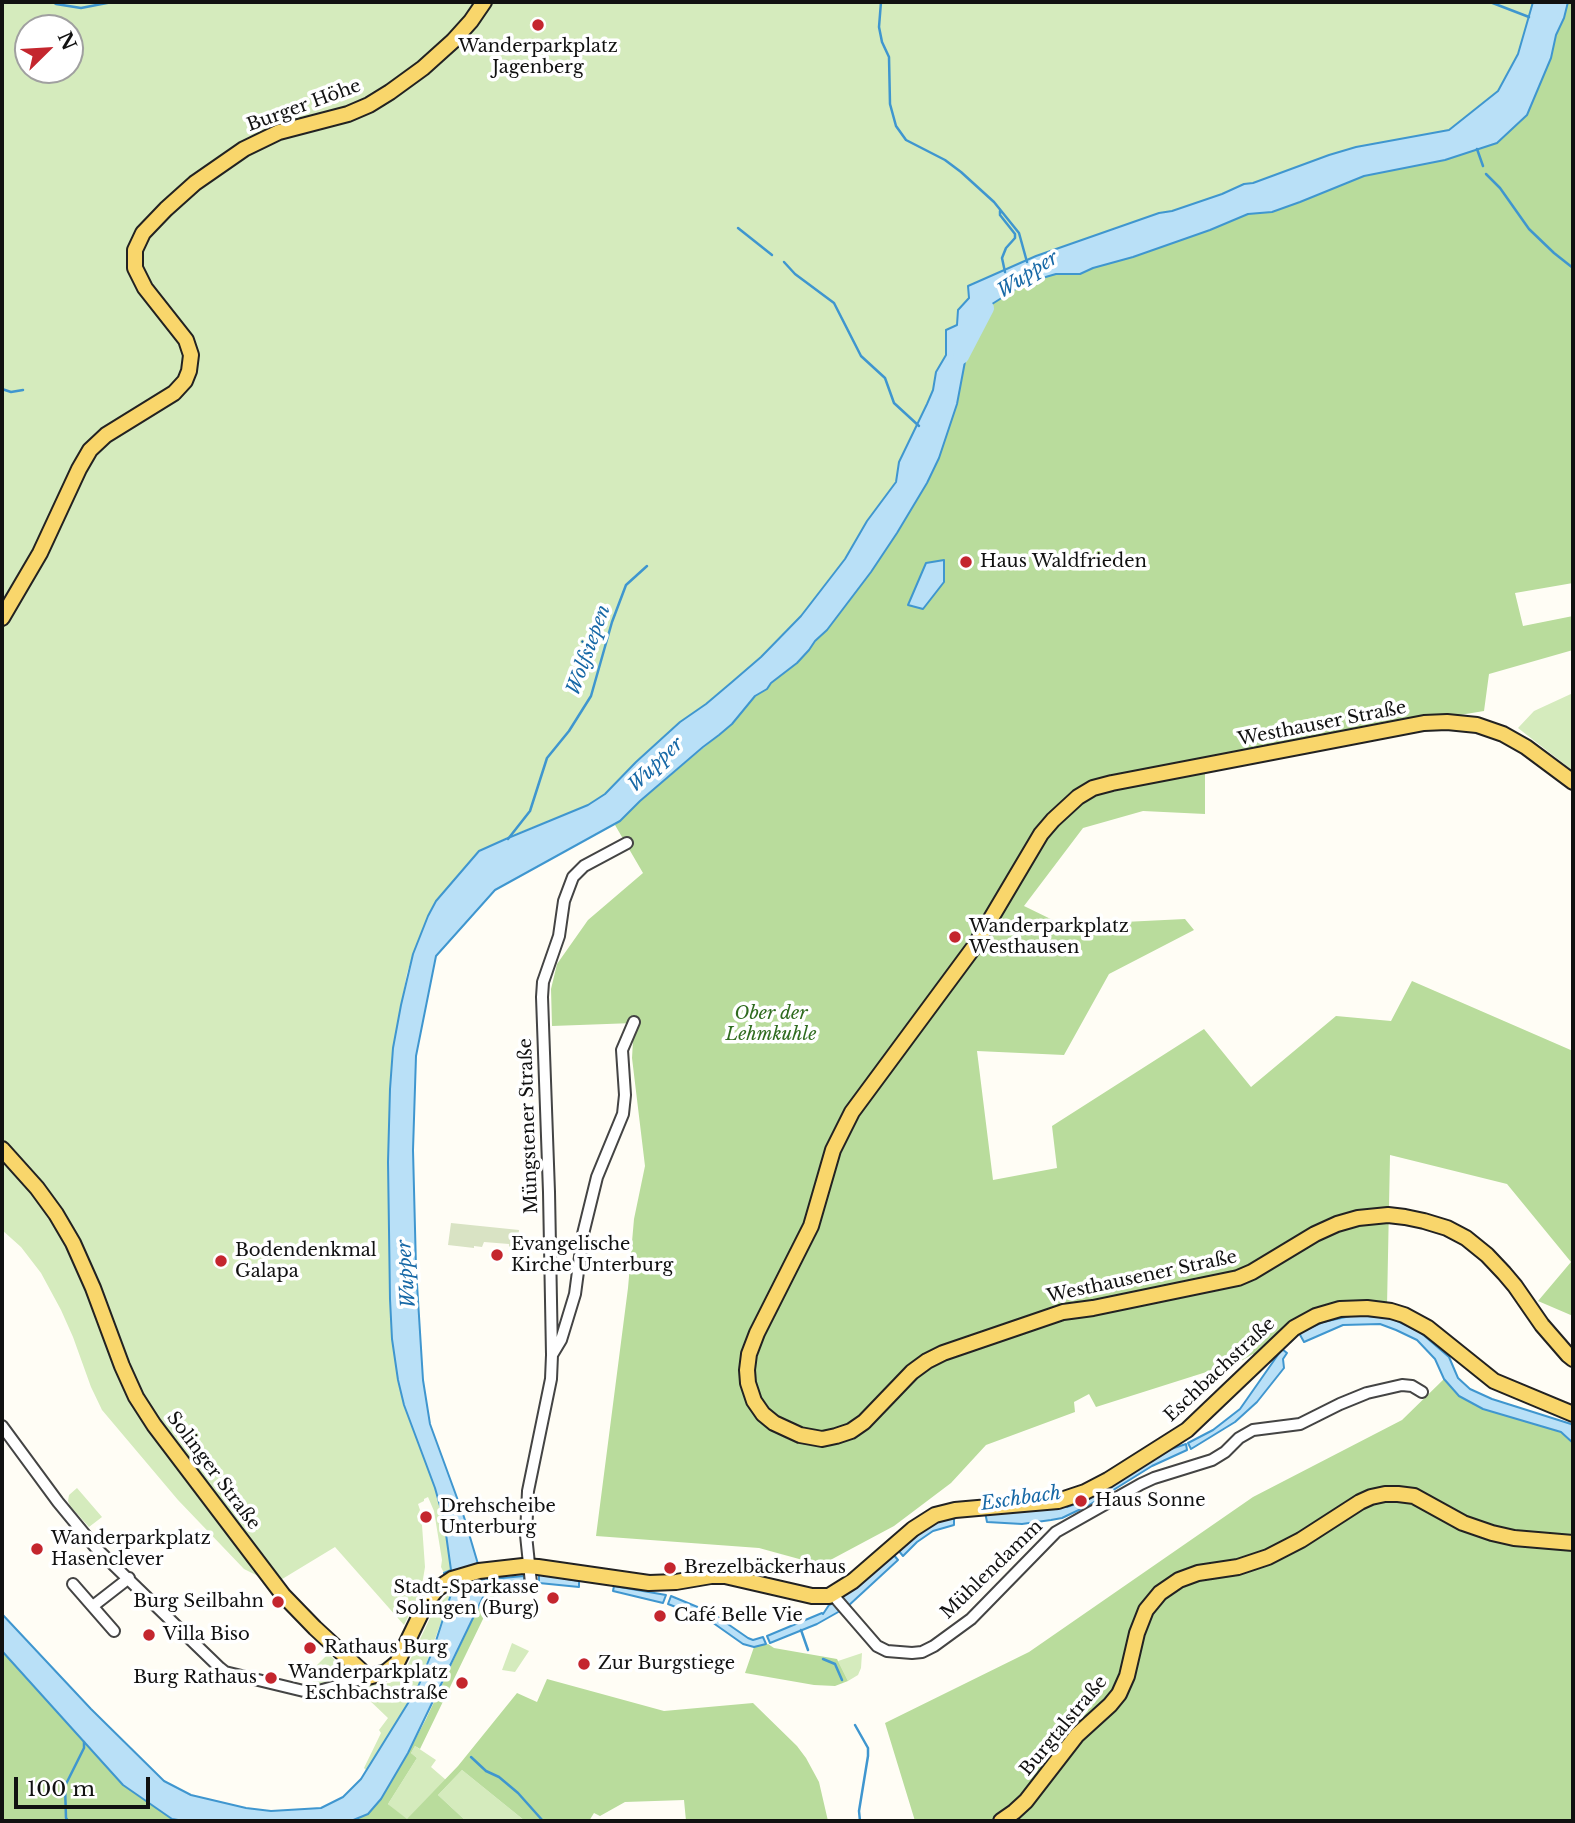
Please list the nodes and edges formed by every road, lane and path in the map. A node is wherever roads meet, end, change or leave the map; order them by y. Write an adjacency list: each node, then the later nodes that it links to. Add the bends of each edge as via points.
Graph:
1 (484, 2): 2 (main road, Burger Höhe, via 453,41 390,92 348,114 279,132 250,145 195,183 143,233 135,250 135,268 186,341 191,355 189,371 174,393 90,450)
2 (2, 618)
3 (1573, 782): 4 (main road, Westhauser Straße, via 1503,734 1477,725 1424,723 1112,783)
4 (1068, 805): 9 (main road, Westhausener Straße, via 1041,834 974,947 842,1131 811,1226 749,1354 748,1383 763,1414 800,1436 836,1436 864,1422 912,1372 943,1353 1063,1312 1238,1278 1338,1224 1388,1215 1424,1221 1466,1238 1504,1273)
5 (627, 843): 8 (street, Müngstener Straße, via 573,877 543,982)
6 (634, 1023): 8 (street, via 622,1051 623,1114 597,1177 575,1294)
7 (2, 1149): 20 (main road, Solinger Straße, via 57,1214 73,1242 122,1366 154,1425 283,1595)
8 (552, 1355): 14 (street, Müngstener Straße, via 528,1492)
9 (1573, 1359)
10 (1422, 1392): 17 (street, Mühlendamm, via 1402,1385 1367,1393 1300,1424 1253,1430 1212,1460 1141,1484 1056,1532 961,1629 929,1649 912,1653 877,1646)
11 (1573, 1414): 17 (main road, Eschbachstraße, via 1494,1381 1404,1315 1354,1307 1332,1311 1294,1328 1187,1430 1108,1480 1058,1501 955,1510 931,1517 853,1581)
12 (2, 1426): 15 (street, via 96,1548)
13 (1573, 1543): 21 (main road, Burgtalstraße, via 1492,1533 1414,1496 1385,1494 1360,1502 1261,1560 1179,1580 1149,1606 1119,1694 1077,1735 1026,1801)
14 (528, 1572): 17 (main road, via 649,1583 725,1576); 20 (main road, via 479,1570 448,1581 426,1603 394,1668)
15 (128, 1578): 18 (street); 20 (street, via 225,1671 312,1693)
16 (74, 1584): 18 (street)
17 (837, 1601)
18 (93, 1606): 19 (street)
19 (114, 1630)
20 (368, 1676)
21 (1001, 1821)

